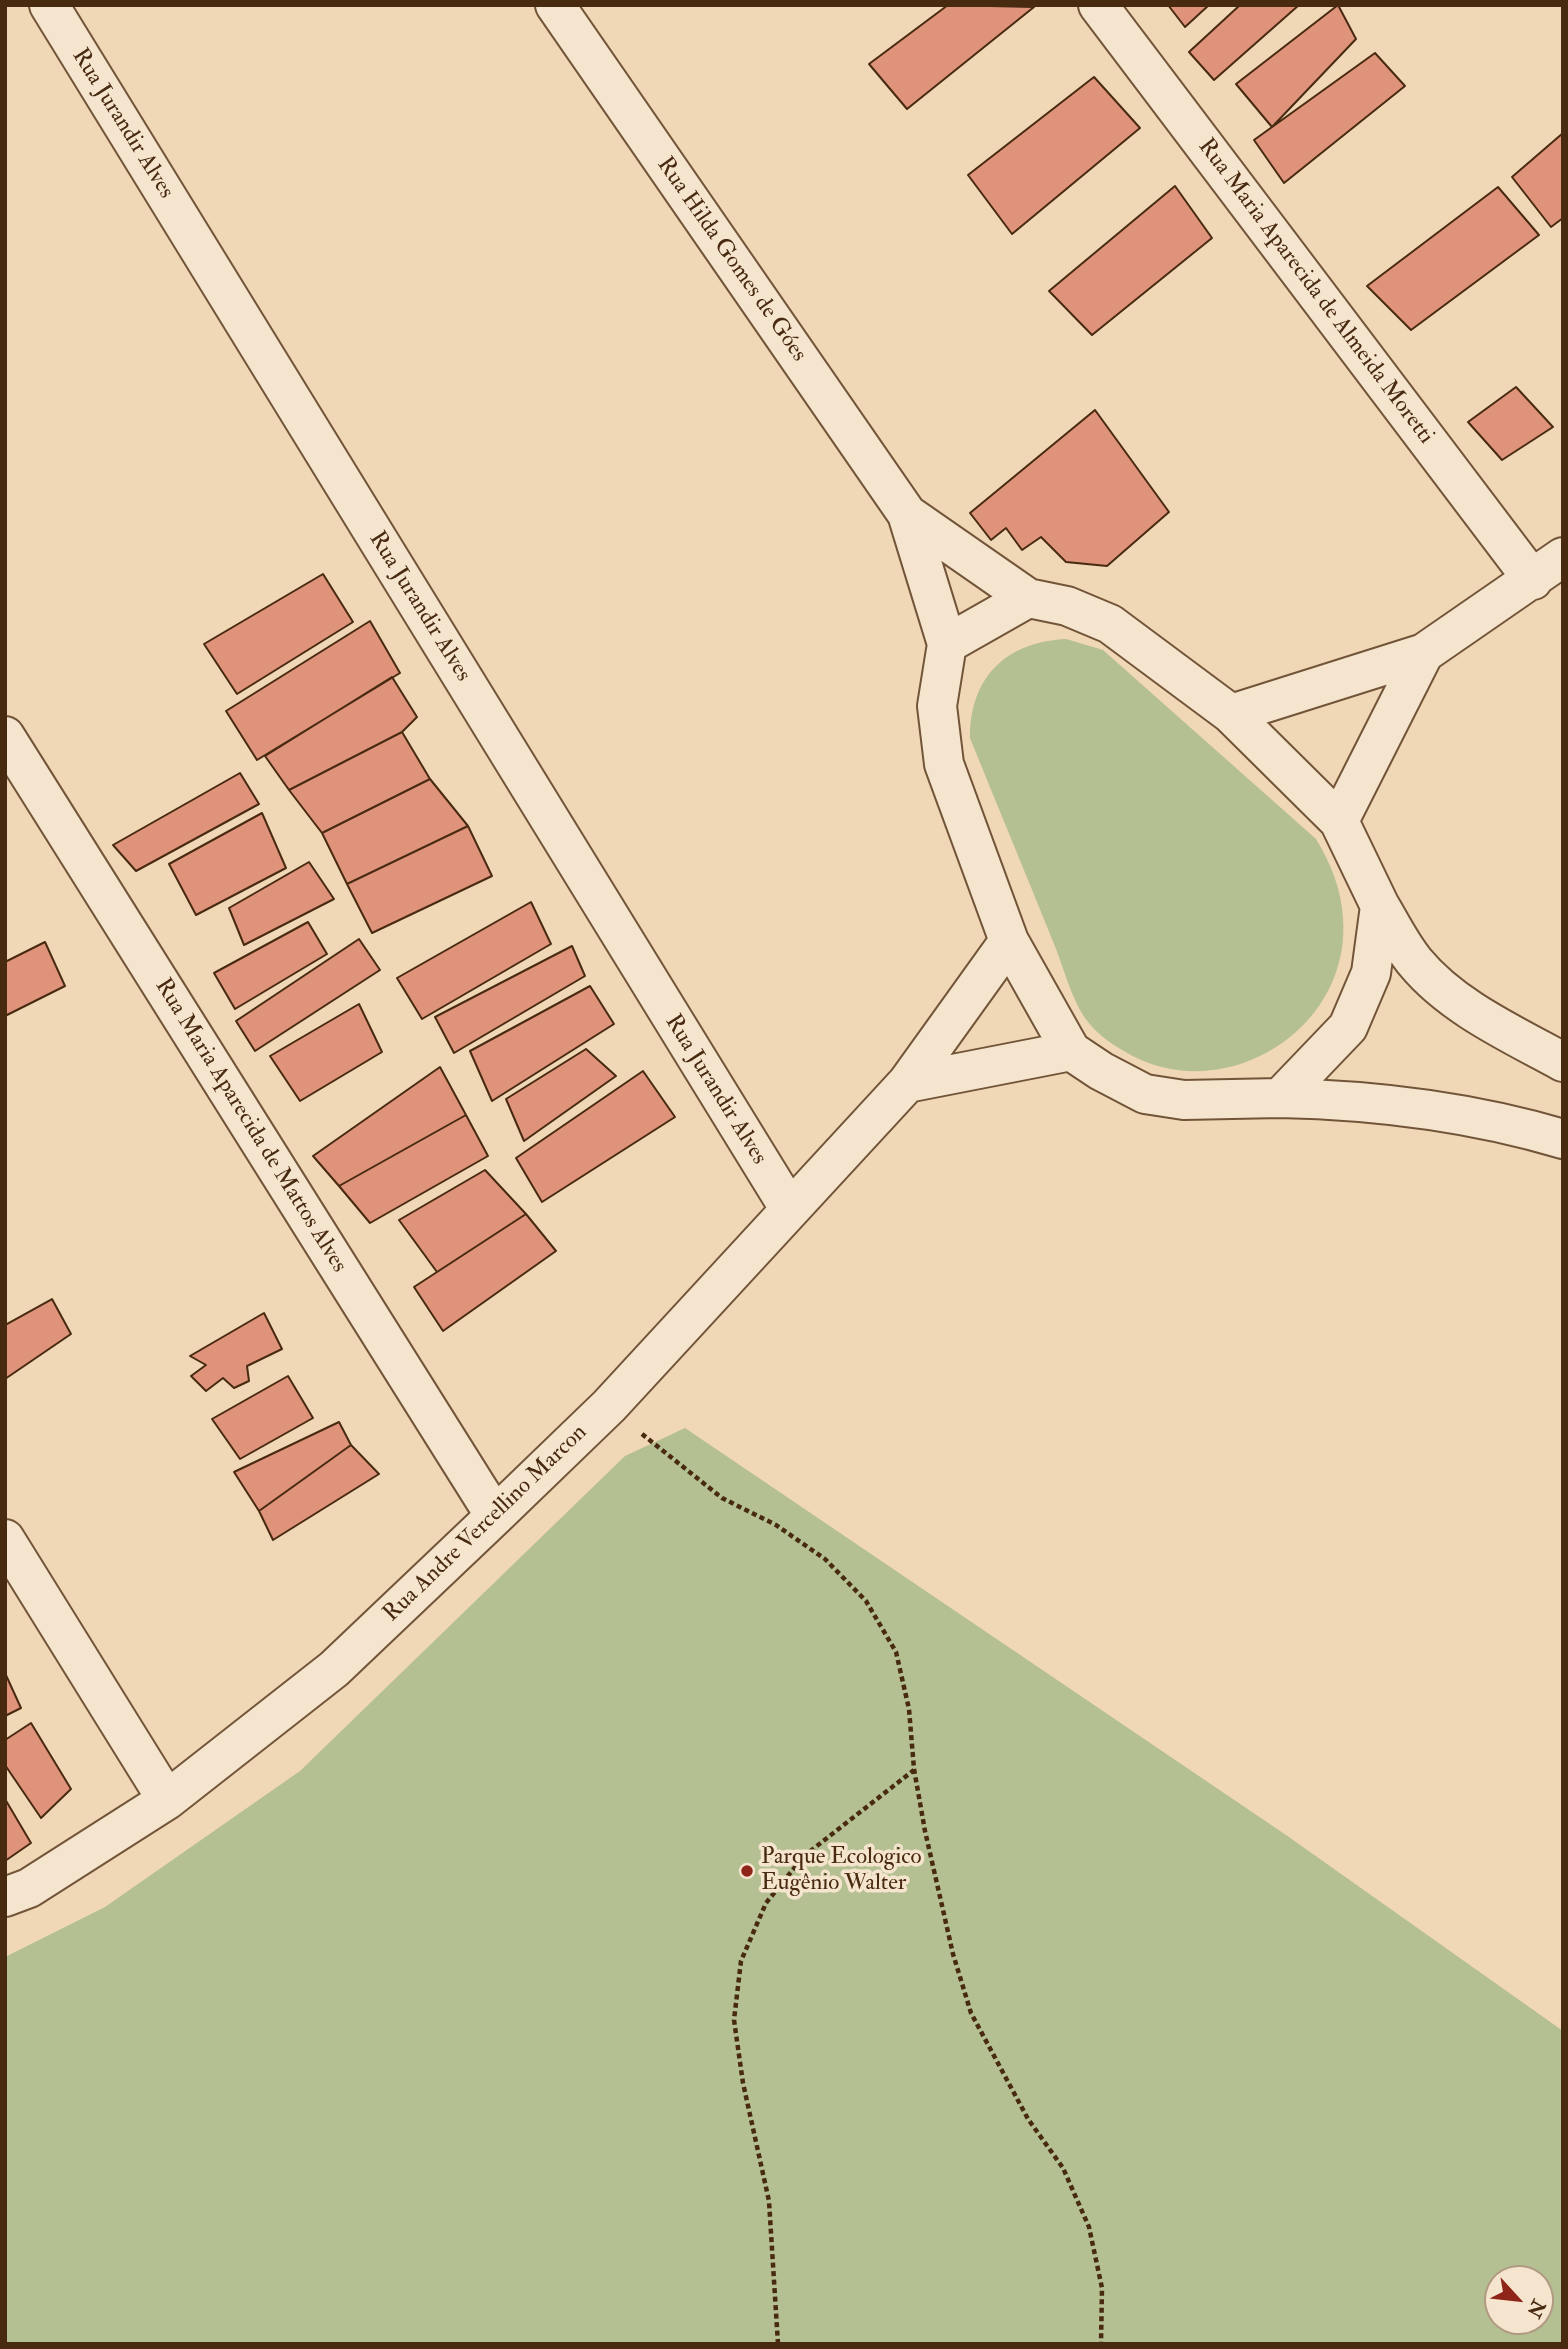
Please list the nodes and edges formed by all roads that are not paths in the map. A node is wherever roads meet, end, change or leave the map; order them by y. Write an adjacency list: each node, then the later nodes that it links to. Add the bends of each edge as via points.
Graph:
1 (49, 5): 20 (street, Rua Jurandir Alves)
2 (555, 5): 4 (street, Rua Hilda Gomes de Góes)
3 (1098, 5): 6 (street, Rua Maria Aparecida de Almeida Moretti)
4 (907, 514): 7 (street, Rua Hilda Gomes de Góes); 8 (street, Rua Hilda Gomes de Góes)
5 (1563, 557): 6 (street)
6 (1533, 580): 9 (street)
7 (1028, 598): 8 (street); 10 (street, via 1067,606 1110,624)
8 (947, 644): 14 (street, via 937,706 944,764)
9 (1424, 653): 10 (street); 12 (street)
10 (1231, 714): 12 (street)
11 (5, 736): 21 (street, Rua Maria Aparecida de Mattos Alves)
12 (1339, 821): 13 (street)
13 (1380, 906): 16 (street, via 1415,961 1436,982 1468,1008); 18 (street, via 1371,973 1348,1027)
14 (1009, 941): 15 (street); 17 (street, Rua Andre Vercellino Marcon)
15 (1071, 1051): 17 (street); 18 (street, via 1145,1094 1184,1100)
16 (1563, 1062)
17 (907, 1083): 20 (street, Rua Andre Vercellino Marcon)
18 (1280, 1098): 19 (street, via 1340,1100 1457,1115)
19 (1563, 1139)
20 (789, 1208): 21 (street, Rua Andre Vercellino Marcon, via 610,1406)
21 (495, 1516): 23 (street, Rua Andre Vercellino Marcon, via 334,1669)
22 (5, 1539): 23 (street)
23 (167, 1800): 24 (street, Rua Andre Vercellino Marcon, via 29,1888)
24 (5, 1897)

